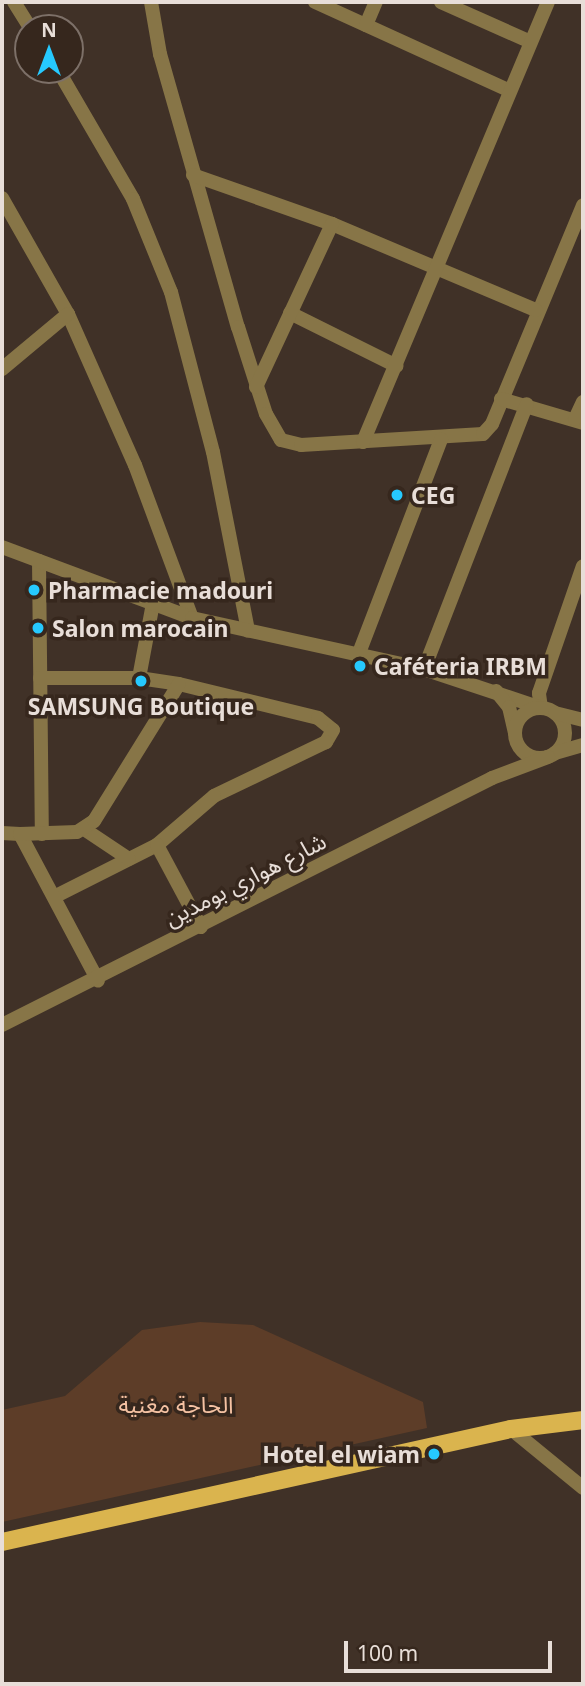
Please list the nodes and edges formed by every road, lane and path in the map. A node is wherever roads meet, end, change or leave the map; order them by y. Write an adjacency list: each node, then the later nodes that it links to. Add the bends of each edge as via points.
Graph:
1 (7, 2): 7 (street)
2 (151, 2): 12 (street)
3 (316, 2): 8 (street)
4 (376, 2): 8 (street)
5 (441, 2): 9 (street)
6 (548, 2): 9 (street)
7 (2, 6)
8 (366, 25): 11 (street)
9 (531, 42): 11 (street)
10 (66, 84): 34 (street, via 132,199 171,292 214,452)
11 (510, 91): 16 (street)
12 (193, 175): 15 (street); 22 (street)
13 (2, 198): 19 (street)
14 (583, 205): 17 (street)
15 (332, 224): 16 (street); 18 (street)
16 (437, 270): 17 (street); 20 (street)
17 (536, 310): 23 (street)
18 (290, 313): 20 (street); 22 (street)
19 (68, 314): 21 (street); 33 (street, via 135,465)
20 (397, 366): 28 (street)
21 (2, 369)
22 (256, 387): 28 (street, via 281,440)
23 (501, 399): 25 (street); 27 (street, via 482,433)
24 (583, 402): 26 (street)
25 (527, 404): 26 (street); 36 (street)
26 (579, 421)
27 (441, 439): 28 (street); 35 (street)
28 (363, 442)
29 (2, 547): 30 (street)
30 (39, 561): 32 (street); 37 (street)
31 (583, 566): 41 (street, via 538,693)
32 (153, 603): 33 (street); 38 (street)
33 (192, 618): 34 (street)
34 (248, 631): 35 (street)
35 (359, 653): 36 (street)
36 (424, 669): 40 (street)
37 (40, 678): 38 (street); 51 (street)
38 (139, 678): 39 (street)
39 (179, 684): 48 (street); 52 (street, via 318,718 333,730 326,742 214,796)
40 (492, 688): 41 (street); 44 (street, via 509,707)
41 (541, 708): 42 (street); 44 (street, via 520,718)
42 (555, 713): 43 (street); 46 (street, via 565,733)
43 (583, 720)
44 (516, 738): 46 (street, via 534,757); 47 (street)
45 (583, 745): 46 (street, شارع هواري بومدين)
46 (551, 755): 47 (street, شارع هواري بومدين)
47 (508, 771): 55 (street, شارع هواري بومدين)
48 (85, 829): 51 (street); 53 (street)
49 (2, 833): 50 (street)
50 (20, 834): 51 (street); 54 (street)
51 (42, 834)
52 (157, 845): 53 (street); 55 (street)
53 (129, 859): 54 (street)
54 (54, 897): 56 (street)
55 (201, 927): 56 (street, شارع هواري بومدين)
56 (98, 981): 57 (street, شارع هواري بومدين)
57 (2, 1026)
58 (583, 1420): 59 (main road)
59 (511, 1429): 60 (street); 61 (main road)
60 (583, 1488)
61 (2, 1542)

